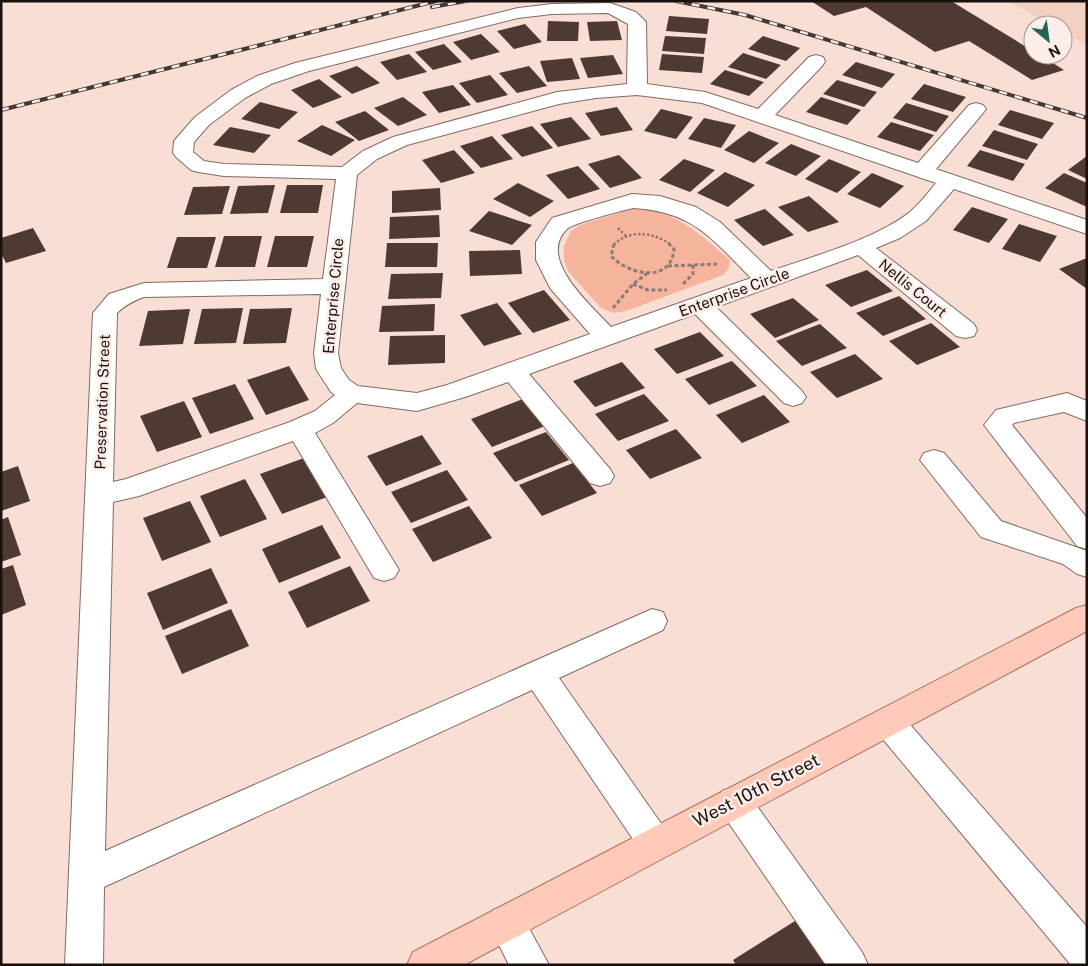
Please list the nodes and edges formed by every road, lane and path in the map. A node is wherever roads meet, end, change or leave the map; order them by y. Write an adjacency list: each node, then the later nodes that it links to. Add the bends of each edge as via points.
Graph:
1 (816, 60): 4 (street)
2 (637, 89): 4 (street, via 706,98); 6 (street, via 557,98 400,141 370,155); 6 (street, via 636,22 630,16 610,8 552,9 488,19 302,67 264,80 238,94 202,121 184,141 183,153 198,166 224,170)
3 (976, 109): 5 (street)
4 (762, 117): 5 (street)
5 (922, 172): 7 (street)
6 (347, 173): 15 (street, Enterprise Circle)
7 (950, 181): 8 (street); 9 (street, Enterprise Circle, via 918,216 892,233)
8 (1087, 227)
9 (860, 246): 13 (street, Enterprise Circle); 20 (street, Nellis Court)
10 (693, 264): 11 (path); 13 (path, via 737,266); 16 (path, via 693,274)
11 (667, 266): 12 (path); 12 (path, via 672,261 674,250 663,239 636,234 613,244 611,256 621,267)
12 (649, 272): 14 (path)
13 (759, 273): 18 (street, Enterprise Circle); 19 (street, via 712,227 688,212 660,203 632,201 560,223 547,242 547,260 558,283)
14 (633, 284): 17 (path, via 648,290); 19 (path, via 612,310)
15 (332, 286): 23 (street, Enterprise Circle, via 326,352 329,369 340,386); 29 (street, Preservation Street, via 144,290 112,302 105,313)
16 (680, 286)
17 (669, 289)
18 (699, 304): 21 (street, Enterprise Circle); 24 (street)
19 (590, 318): 21 (street)
20 (965, 330)
21 (606, 337): 22 (street, Enterprise Circle)
22 (513, 371): 23 (street, Enterprise Circle, via 417,402); 28 (street)
23 (352, 394): 26 (street, via 324,417)
24 (794, 397)
25 (1087, 412): 30 (street, via 1067,402 1005,416 997,425)
26 (299, 429): 29 (street, via 129,489); 32 (street)
27 (934, 460): 31 (street, via 991,529 1074,556)
28 (600, 476)
29 (99, 495): 39 (street, Preservation Street)
30 (1087, 538)
31 (1087, 566)
32 (384, 570)
33 (1087, 617): 36 (main road, West 10th Street)
34 (652, 621): 35 (street)
35 (538, 673): 38 (street); 39 (street)
36 (888, 722): 37 (main road, West 10th Street); 41 (street)
37 (734, 802): 38 (main road, West 10th Street); 45 (street)
38 (655, 843): 40 (main road, West 10th Street)
39 (87, 877): 42 (street, Preservation Street)
40 (506, 923): 43 (main road, West 10th Street); 44 (street)
41 (1087, 955)
42 (84, 965)
43 (426, 965)
44 (530, 965)
45 (850, 965)

